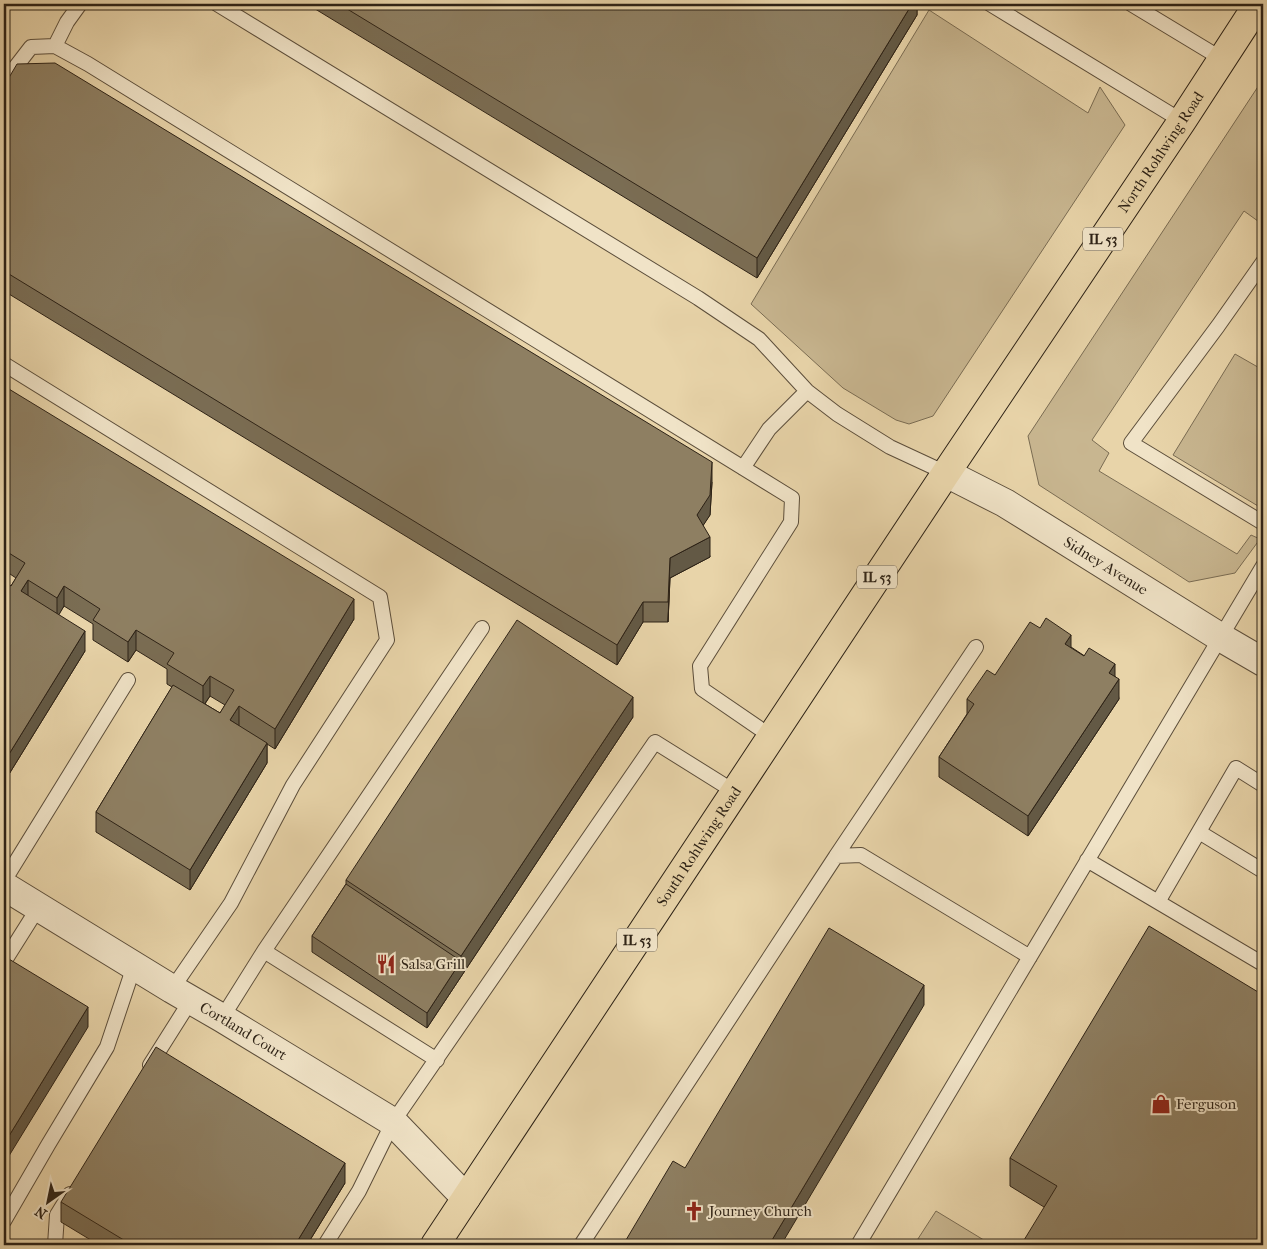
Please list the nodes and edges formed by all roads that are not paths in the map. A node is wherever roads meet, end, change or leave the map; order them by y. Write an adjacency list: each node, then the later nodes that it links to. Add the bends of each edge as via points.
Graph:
1 (80, 4): 6 (lane)
2 (217, 4): 12 (lane, via 698,298 759,339)
3 (990, 4): 9 (lane)
4 (1131, 4): 7 (lane)
5 (1258, 4): 7 (main road, North Rohlwing Road / IL 53)
6 (55, 46): 8 (lane, via 31,47); 13 (lane)
7 (1222, 59): 9 (main road, North Rohlwing Road / IL 53)
8 (4, 82)
9 (1182, 121): 14 (main road, North Rohlwing Road / IL 53)
10 (1263, 262): 15 (lane, via 1131,442)
11 (4, 364): 38 (lane, via 380,597 387,640 294,785)
12 (807, 390): 13 (lane, via 769,429); 14 (lane, via 890,447)
13 (743, 468): 22 (lane, via 792,498 791,522 700,666 702,689)
14 (946, 473): 18 (street, Sidney Avenue, via 1005,503); 22 (main road, South Rohlwing Road / IL 53)
15 (1263, 523)
16 (1263, 566): 18 (lane)
17 (482, 628): 33 (lane)
18 (1220, 637): 20 (street, Sidney Avenue); 27 (lane)
19 (976, 646): 26 (lane)
20 (1263, 662)
21 (128, 680): 29 (lane)
22 (772, 737): 24 (main road, South Rohlwing Road / IL 53)
23 (1263, 785): 25 (lane, via 1236,768)
24 (735, 792): 40 (lane, via 655,742); 44 (main road, South Rohlwing Road / IL 53)
25 (1199, 832): 28 (lane); 31 (lane)
26 (836, 856): 34 (lane, via 861,855); 49 (lane)
27 (1087, 860): 31 (lane); 34 (lane)
28 (1263, 871)
29 (4, 881)
30 (4, 886): 32 (street, Cortland Court)
31 (1158, 902): 36 (lane)
32 (38, 908): 35 (lane); 37 (street, Cortland Court)
33 (264, 951): 39 (lane); 40 (lane)
34 (1030, 956): 50 (lane)
35 (4, 962)
36 (1263, 964)
37 (134, 966): 38 (street, Cortland Court); 45 (lane, via 107,1046)
38 (181, 994): 39 (street, Cortland Court); 41 (lane)
39 (222, 1018): 42 (street, Cortland Court)
40 (437, 1060): 42 (lane)
41 (144, 1074)
42 (394, 1122): 44 (street, Cortland Court); 47 (lane, via 359,1191)
43 (78, 1182): 46 (lane, via 57,1215)
44 (466, 1198): 48 (main road, South Rohlwing Road / IL 53)
45 (4, 1221)
46 (55, 1245)
47 (325, 1245)
48 (434, 1245)
49 (581, 1245)
50 (858, 1245)

